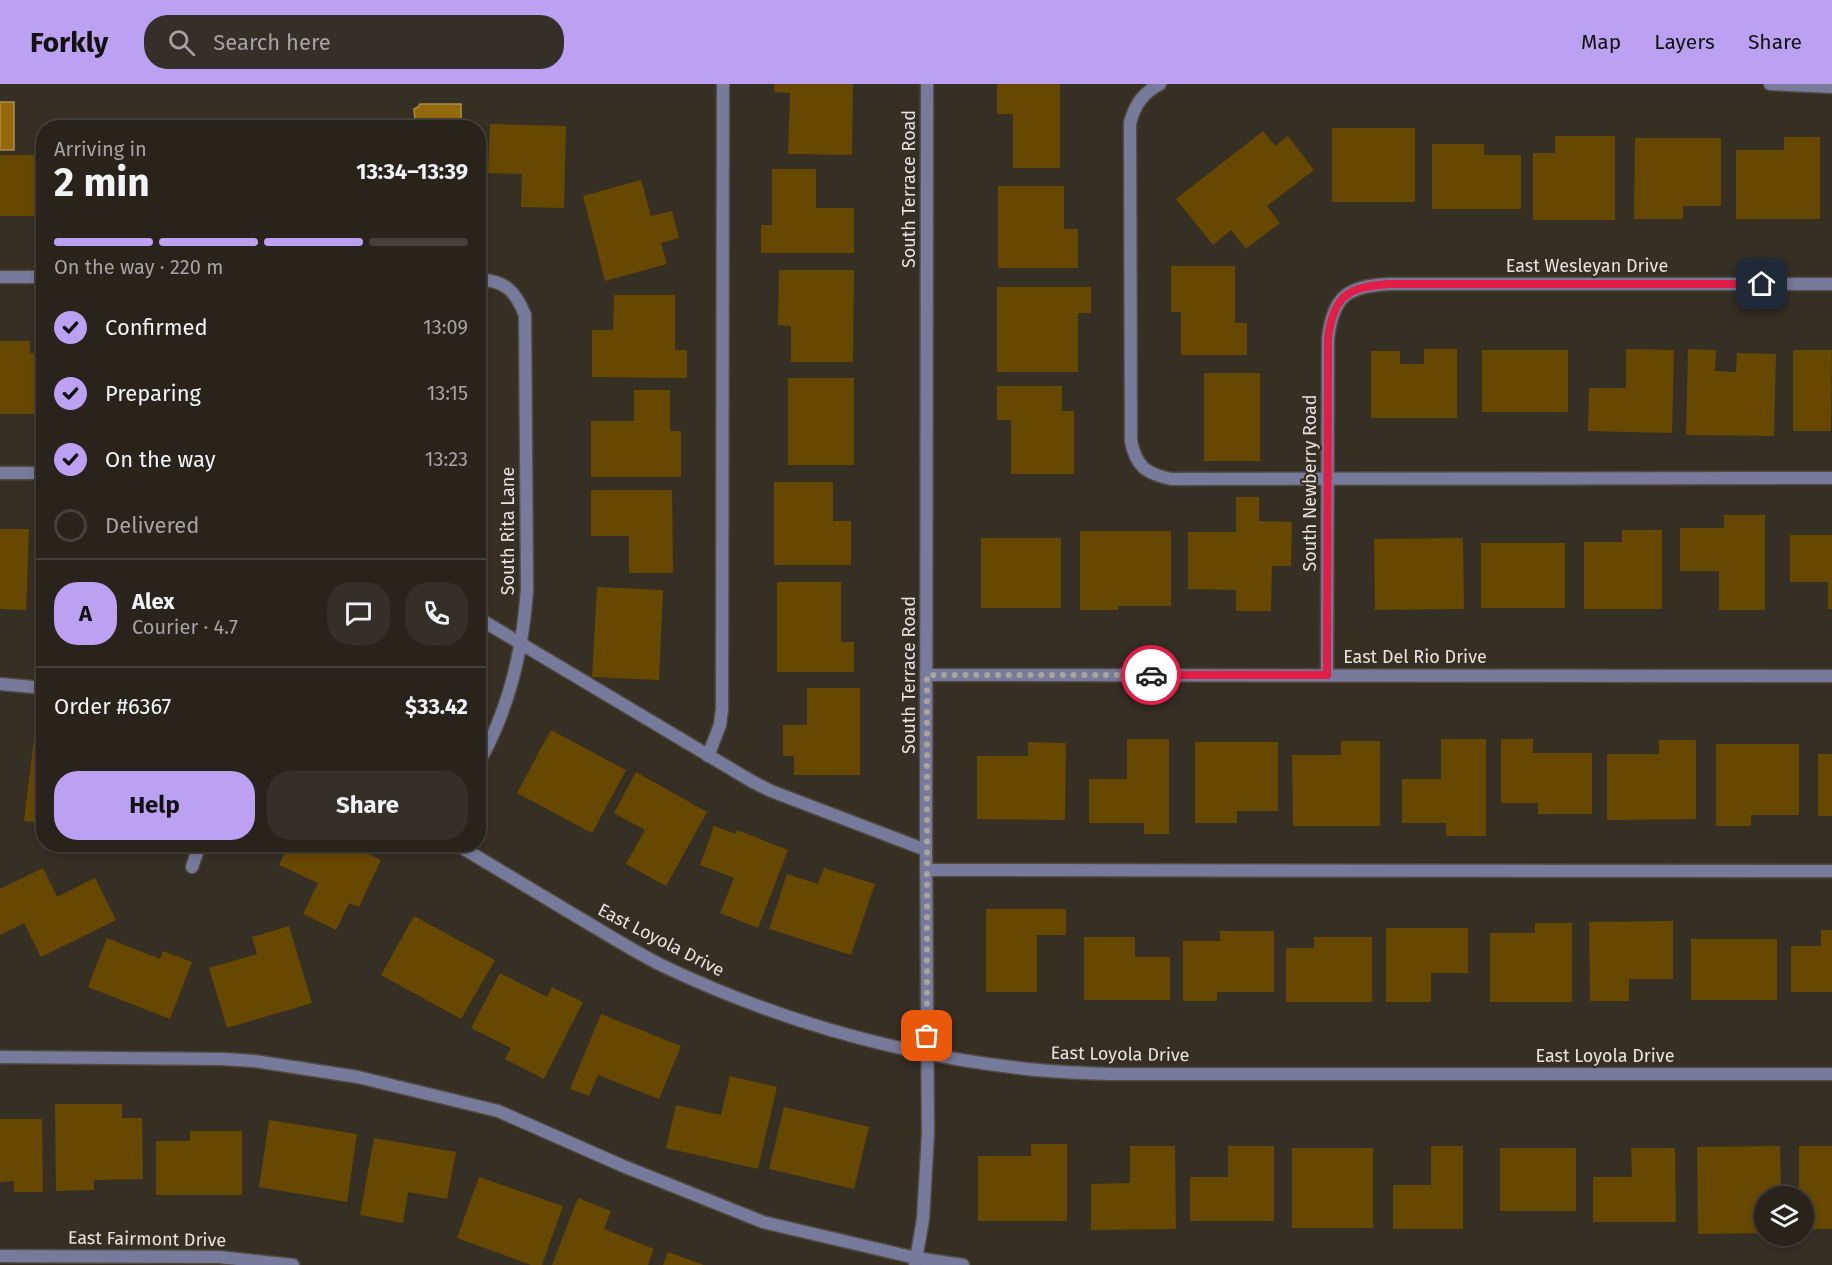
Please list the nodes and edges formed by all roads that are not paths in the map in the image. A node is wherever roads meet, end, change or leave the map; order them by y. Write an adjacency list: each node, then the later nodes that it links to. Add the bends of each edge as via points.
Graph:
1 (723, 84): 23 (street, via 722,709)
2 (927, 84): 17 (street, South Terrace Road)
3 (1160, 84): 13 (street, via 1139,100 1130,123 1133,454 1155,476 1172,479)
4 (1770, 84): 5 (street)
5 (1832, 87)
6 (0, 277): 7 (street)
7 (36, 277)
8 (486, 281): 16 (street, South Rita Lane, via 514,292 525,315 527,589)
9 (1832, 285): 10 (street, East Wesleyan Drive, via 1390,284 1358,288)
10 (1344, 296): 13 (street, South Newberry Road, via 1336,307 1328,339)
11 (0, 472): 12 (street)
12 (36, 473)
13 (1327, 478): 14 (street); 18 (street, South Newberry Road)
14 (1832, 478)
15 (486, 623): 16 (street)
16 (521, 643): 22 (street, South Rita Lane, via 506,701); 23 (street)
17 (927, 675): 18 (street, East Del Rio Drive); 24 (street, South Terrace Road)
18 (1327, 675): 19 (street, East Del Rio Drive)
19 (1832, 676)
20 (0, 684): 21 (street)
21 (36, 687)
22 (486, 748)
23 (708, 756): 24 (street, via 771,791)
24 (926, 850): 28 (street, South Terrace Road)
25 (197, 852): 27 (street)
26 (469, 852): 30 (street, East Loyola Drive, via 629,948 704,984 822,1027)
27 (192, 867)
28 (926, 870): 29 (street); 30 (street, South Terrace Road)
29 (1832, 871)
30 (926, 1053): 32 (street, East Loyola Drive, via 1021,1069 1109,1074); 34 (street, South Terrace Road, via 927,1177)
31 (0, 1057): 34 (street, via 223,1059 358,1077 498,1111 763,1222)
32 (1832, 1074)
33 (0, 1256): 35 (street, East Fairmont Drive, via 219,1257)
34 (916, 1262): 36 (street)
35 (293, 1265)
36 (963, 1265)

